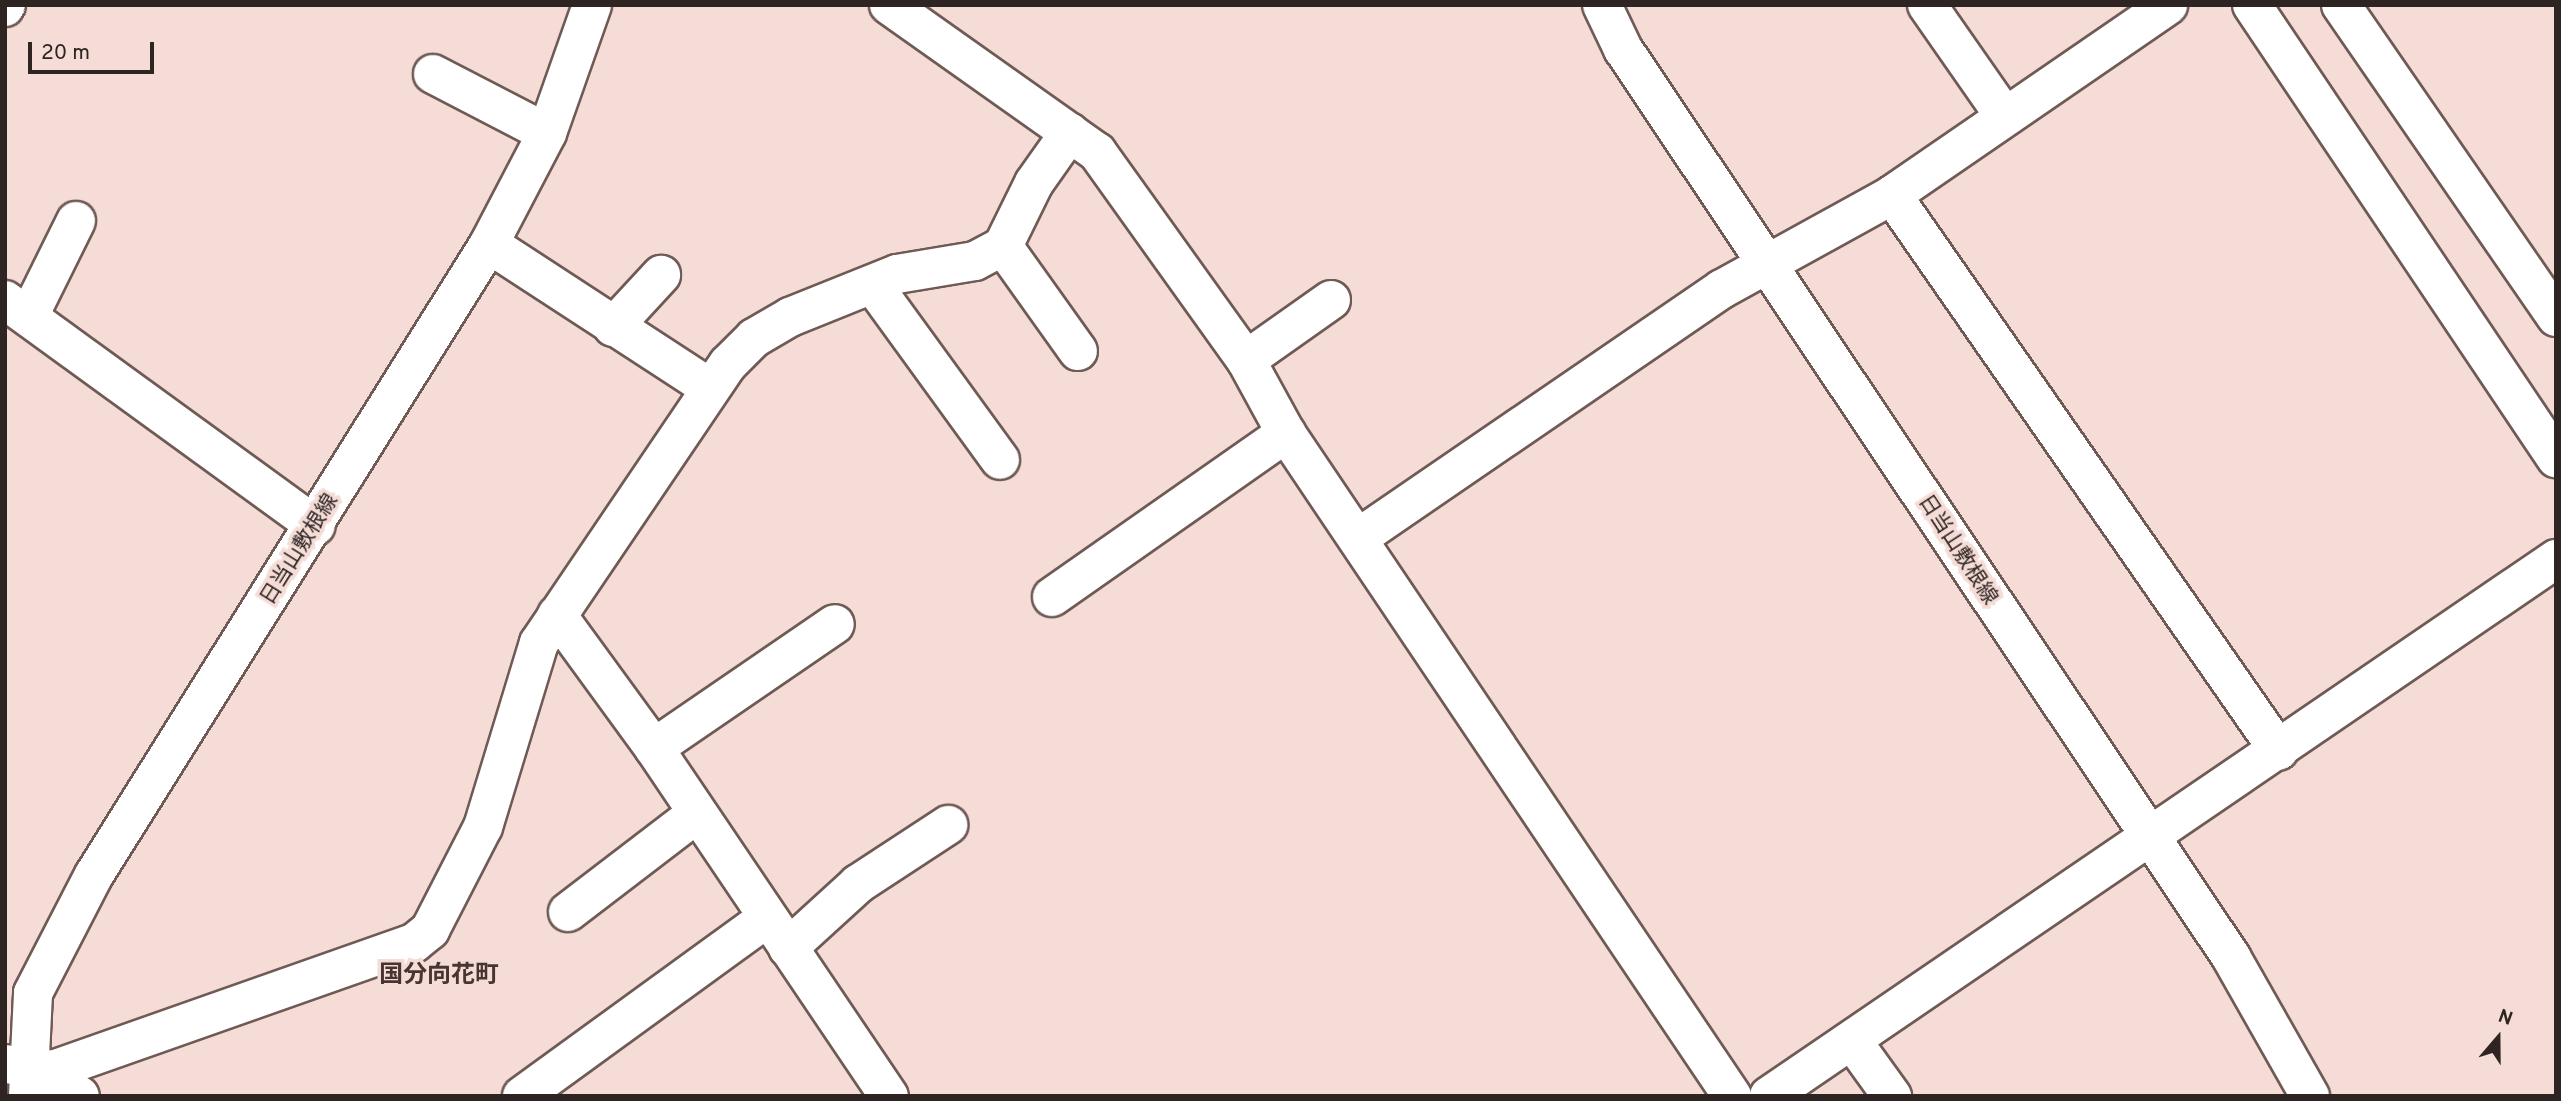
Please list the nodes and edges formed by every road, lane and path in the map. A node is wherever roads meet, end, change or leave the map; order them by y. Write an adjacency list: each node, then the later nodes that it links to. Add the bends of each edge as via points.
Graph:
1 (593, 5): 11 (street, 日当山敷根線)
2 (889, 5): 10 (street)
3 (1602, 5): 16 (street, 日当山敷根線, via 1623,49)
4 (1927, 5): 9 (street)
5 (2168, 5): 9 (street)
6 (2252, 5): 27 (street)
7 (2341, 5): 21 (street)
8 (433, 74): 11 (street)
9 (2005, 117): 12 (street)
10 (1070, 132): 15 (street, via 1034,183); 24 (street, via 1097,152)
11 (547, 133): 14 (street, 日当山敷根線)
12 (1892, 195): 16 (street); 36 (street)
13 (76, 221): 20 (street)
14 (489, 244): 22 (street); 29 (street, 日当山敷根線)
15 (1003, 246): 18 (street, via 975,261 909,271); 23 (street)
16 (1771, 265): 30 (street, via 1722,289); 39 (street, 日当山敷根線)
17 (662, 275): 22 (street)
18 (873, 285): 25 (street, via 771,327); 28 (street)
19 (1331, 300): 24 (street)
20 (17, 308): 29 (street)
21 (2556, 317)
22 (613, 327): 25 (street)
23 (1078, 351)
24 (1246, 360): 26 (street)
25 (710, 388): 33 (street)
26 (1286, 433): 30 (street); 32 (street)
27 (2556, 458)
28 (1000, 460)
29 (316, 526): 43 (street, 日当山敷根線, via 94,875 33,993)
30 (1361, 536): 47 (street)
31 (2556, 559): 36 (street)
32 (1052, 597)
33 (557, 615): 35 (street); 43 (street, via 531,664 483,827 430,930 414,943 53,1070)
34 (835, 624): 35 (street)
35 (654, 748): 37 (street)
36 (2279, 751): 39 (street)
37 (696, 814): 40 (street); 41 (street)
38 (948, 825): 41 (street)
39 (2145, 836): 42 (street); 50 (street, 日当山敷根線, via 2231,957)
40 (568, 912)
41 (777, 934): 45 (street); 46 (street)
42 (1853, 1042): 48 (street); 49 (street)
43 (21, 1074): 44 (street)
44 (80, 1096)
45 (522, 1096)
46 (888, 1096)
47 (1732, 1096)
48 (1769, 1096)
49 (1892, 1096)
50 (2310, 1096)

